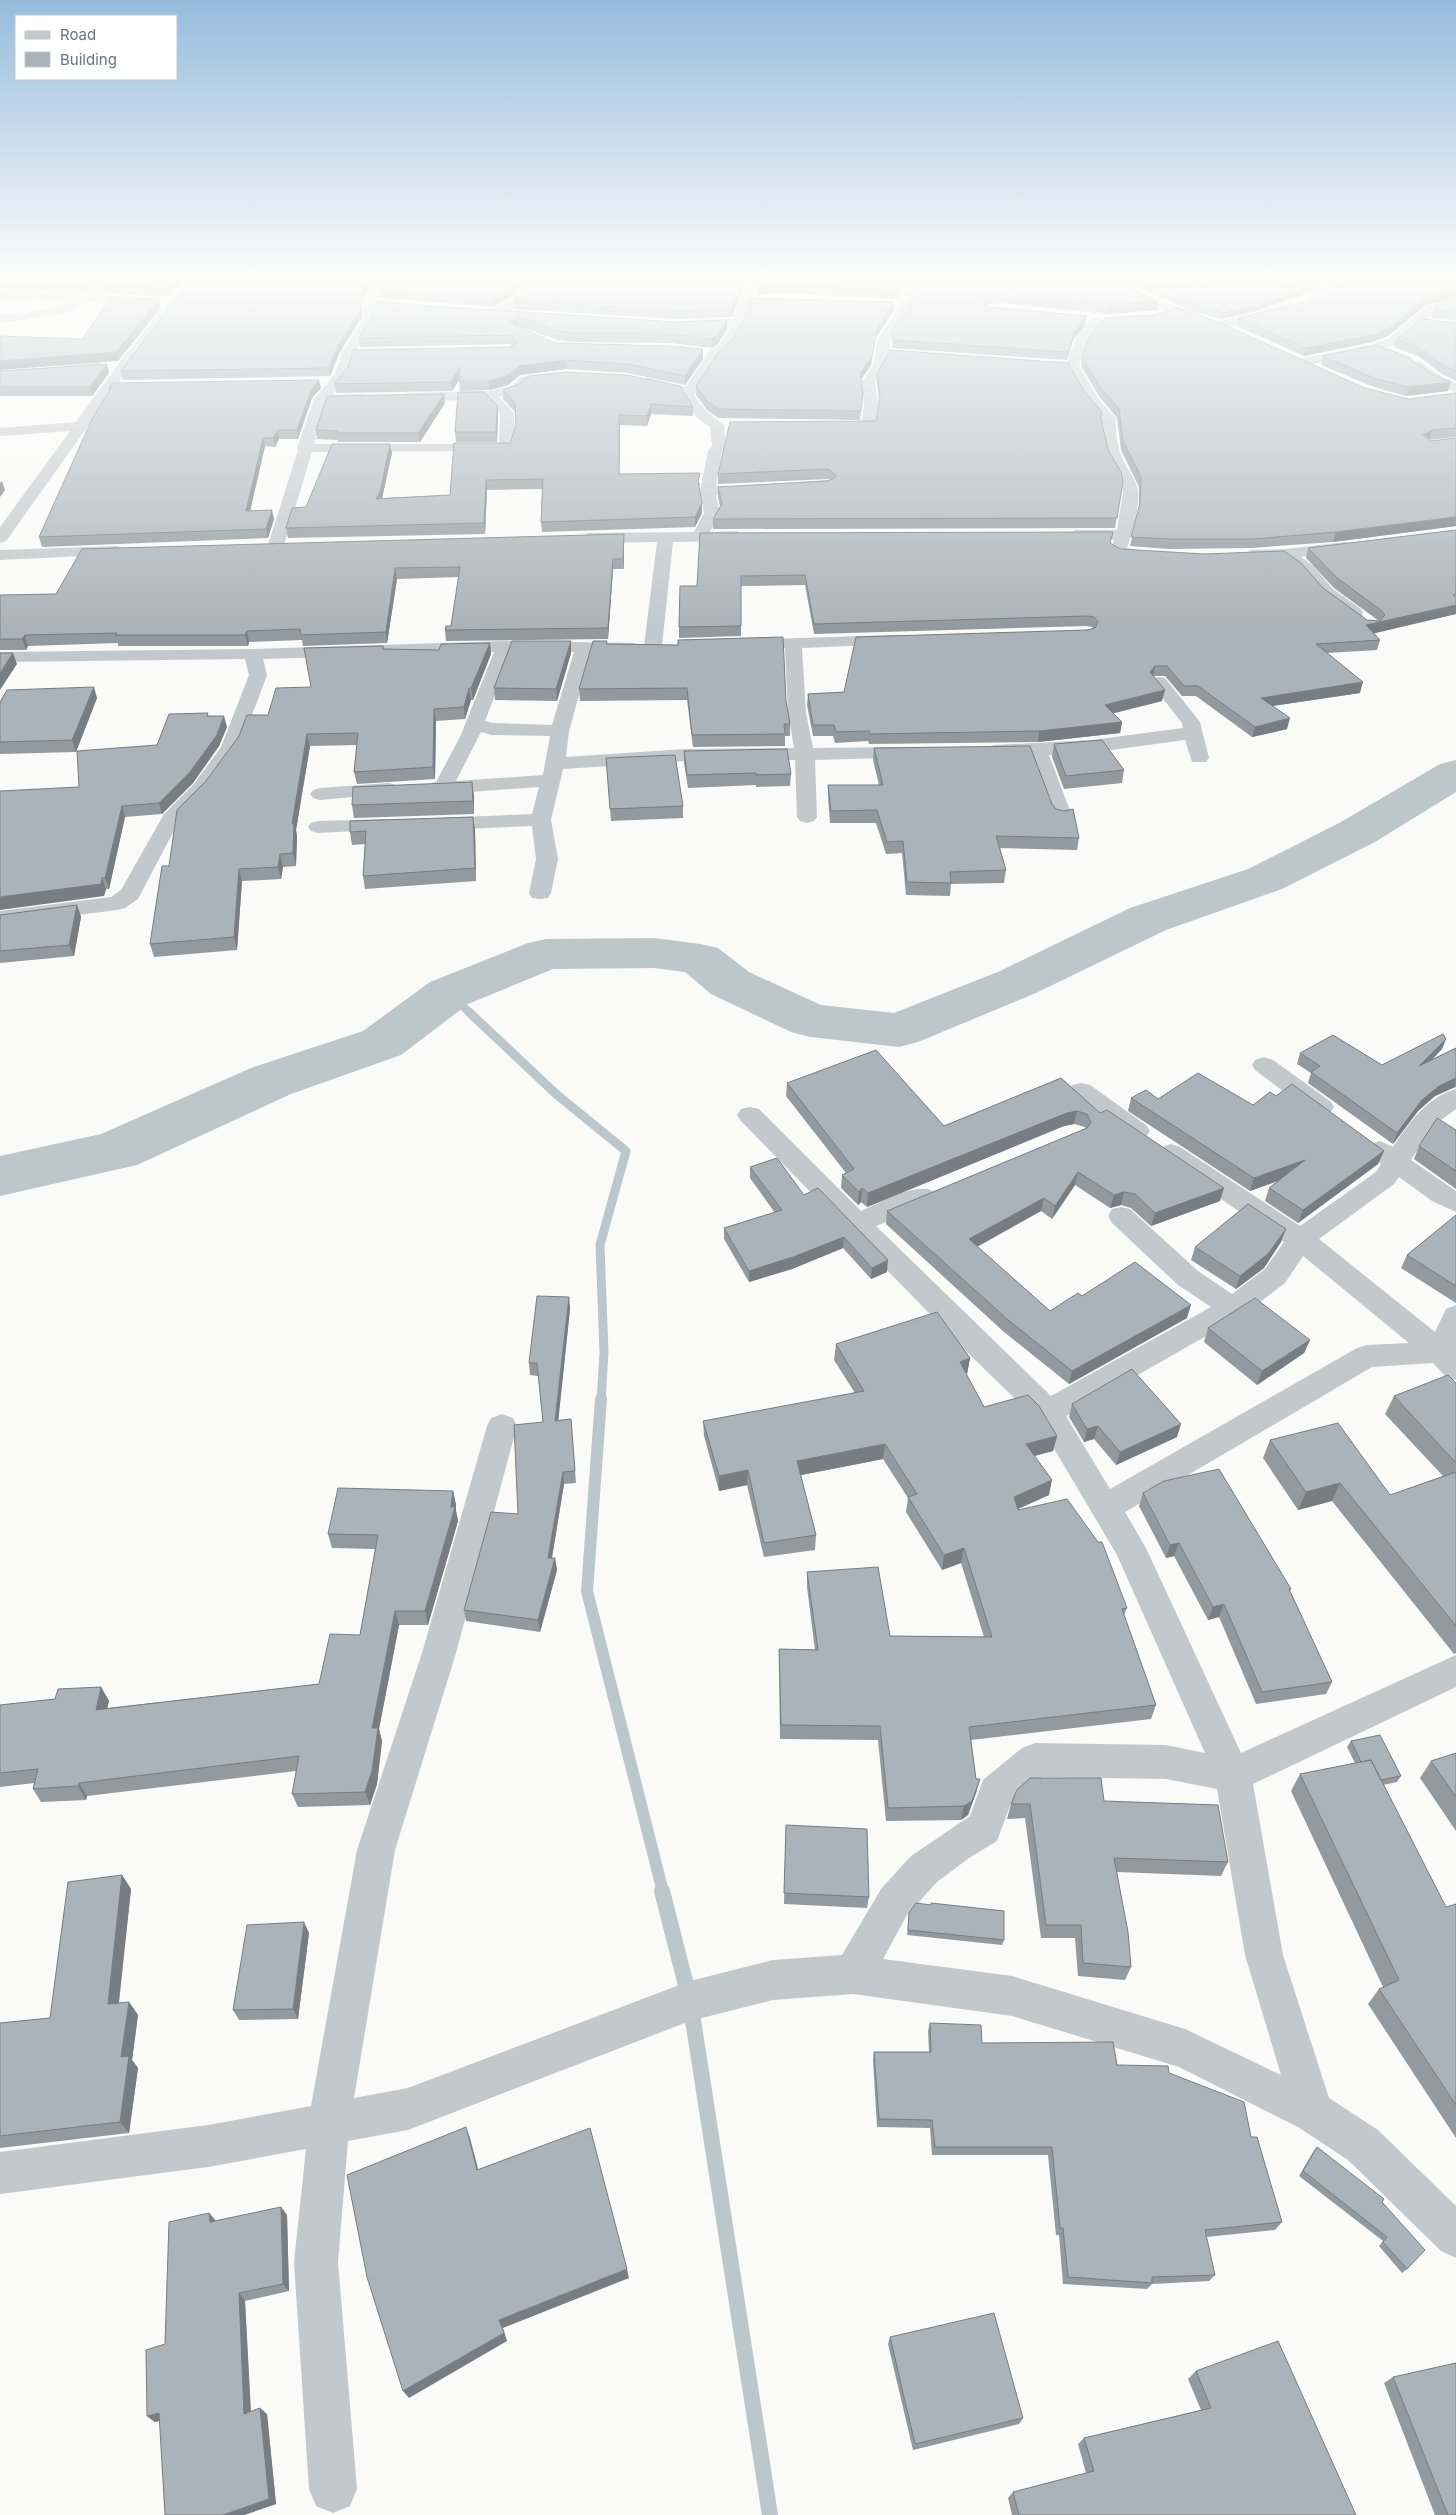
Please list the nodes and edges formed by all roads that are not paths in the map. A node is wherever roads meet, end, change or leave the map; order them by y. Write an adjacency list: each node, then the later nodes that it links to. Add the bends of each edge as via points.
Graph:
1 (106, 394): 12 (street)
2 (324, 394): 8 (street)
3 (498, 394): 7 (street)
4 (687, 394): 10 (street, via 701,414)
5 (870, 394): 11 (street, via 869,426)
6 (1088, 394): 19 (street, via 1109,419 1115,459 1131,492)
7 (490, 396): 8 (street); 14 (street, via 507,413 505,448)
8 (321, 399): 14 (street)
9 (734, 424): 10 (street)
10 (717, 425): 16 (street, via 719,446 715,451)
11 (821, 425)
12 (82, 426): 13 (street); 17 (street)
13 (0, 432)
14 (304, 448): 24 (street)
15 (745, 489): 16 (street)
16 (708, 491): 21 (street, via 712,513)
17 (3, 532)
18 (1055, 535): 19 (street)
19 (1124, 535): 32 (street, via 1118,552)
20 (666, 536): 21 (street); 23 (street); 38 (street)
21 (700, 536): 22 (street)
22 (749, 536)
23 (568, 539)
24 (276, 545): 25 (street); 26 (street)
25 (295, 545)
26 (256, 546)
27 (1360, 546): 29 (street)
28 (130, 550): 30 (street)
29 (1286, 554): 31 (street); 33 (street, via 1306,568 1327,593)
30 (0, 555)
31 (1231, 555)
32 (1165, 557)
33 (1371, 625)
34 (908, 639): 35 (street)
35 (793, 643): 36 (street); 50 (street, via 797,713)
36 (723, 645)
37 (505, 646): 40 (street); 41 (street); 44 (street)
38 (653, 646): 39 (street); 40 (street)
39 (673, 646)
40 (584, 647): 45 (street)
41 (254, 654): 42 (street); 60 (street, via 258,675 230,747 201,788 171,818 130,894 117,903 98,907)
42 (0, 658)
43 (1160, 682): 46 (street, via 1191,722)
44 (475, 724): 45 (street, via 492,728); 53 (street)
45 (560, 731): 52 (street)
46 (1192, 732): 47 (street, via 1172,738); 51 (street)
47 (1038, 750): 48 (street); 55 (street)
48 (978, 752)
49 (929, 753): 50 (street)
50 (805, 755): 52 (street, via 685,755); 56 (street)
51 (1200, 758)
52 (553, 772): 53 (street); 57 (street)
53 (442, 788): 54 (street)
54 (320, 794)
55 (1062, 816)
56 (807, 817)
57 (541, 820): 58 (street); 59 (street, via 546,859)
58 (318, 827)
59 (540, 893)
60 (0, 918)
61 (1264, 1065): 65 (street)
62 (1081, 1091): 72 (street)
63 (1456, 1097): 67 (street, via 1424,1120)
64 (750, 1115): 71 (street)
65 (1341, 1122)
66 (1364, 1138): 67 (street)
67 (1396, 1161): 69 (street, via 1441,1195); 72 (street, via 1385,1178)
68 (948, 1186): 71 (street)
69 (1456, 1202)
70 (1121, 1216): 73 (street, via 1188,1278)
71 (858, 1223): 76 (street)
72 (1300, 1239): 73 (street, via 1275,1276); 75 (street)
73 (1233, 1308): 76 (street)
74 (1456, 1316): 75 (street)
75 (1448, 1360): 78 (street, via 1367,1356)
76 (1048, 1412): 78 (street)
77 (502, 1426): 83 (street, via 439,1653 376,1850)
78 (1106, 1507): 80 (street, via 1130,1548)
79 (1456, 1670): 80 (street)
80 (1233, 1775): 81 (street, via 1166,1762 1035,1760 996,1792 984,1828 924,1869 894,1902); 82 (street, via 1264,1955)
81 (852, 1974): 82 (street, via 1012,1996 1184,2050); 83 (street, via 773,1980 690,2001 408,2110)
82 (1313, 2112): 85 (street, via 1363,2146)
83 (329, 2124): 84 (street, via 208,2146); 86 (street, via 316,2262)
84 (0, 2173)
85 (1456, 2236)
86 (333, 2489)

